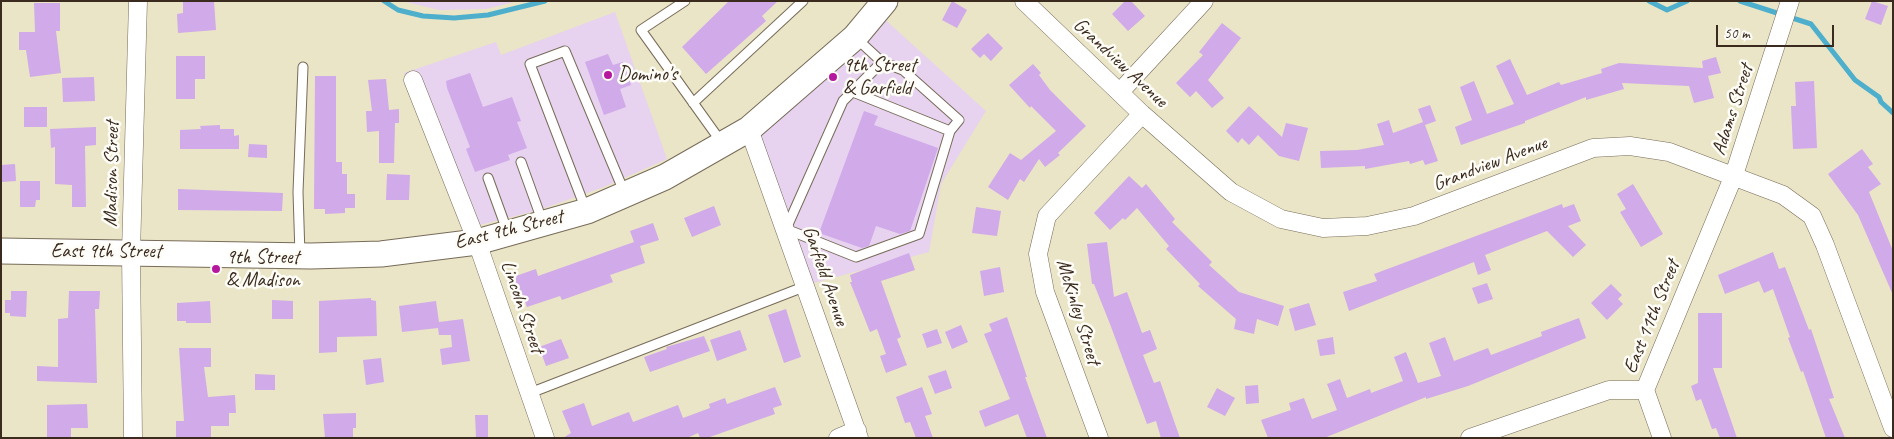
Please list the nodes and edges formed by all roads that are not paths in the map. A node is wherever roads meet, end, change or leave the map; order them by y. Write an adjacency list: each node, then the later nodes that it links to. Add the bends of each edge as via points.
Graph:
1 (138, 1): 29 (street, Madison Street)
2 (685, 1): 14 (lane, via 641,30)
3 (803, 1): 14 (lane)
4 (1024, 1): 13 (street, Grandview Avenue)
5 (1204, 1): 13 (street)
6 (1790, 1): 20 (street, Adams Street)
7 (878, 4): 8 (main road, East 9th Street)
8 (855, 37): 9 (lane); 16 (main road, East 9th Street)
9 (882, 62): 12 (lane); 17 (lane, via 903,70 959,120)
10 (303, 67): 30 (lane, via 298,192)
11 (413, 80): 27 (street, Lincoln Street)
12 (853, 92): 17 (lane); 25 (lane, via 843,101)
13 (1120, 92): 15 (street, Grandview Avenue)
14 (692, 103): 18 (lane)
15 (1142, 114): 20 (street, Grandview Avenue, via 1232,192 1281,218 1323,228 1367,226 1414,216 1593,148 1630,146 1669,152); 39 (street, McKinley Street, via 1047,216 1038,254 1045,292)
16 (749, 129): 18 (main road, East 9th Street); 25 (street, Garfield Avenue)
17 (950, 131): 25 (lane, via 919,234 856,257)
18 (723, 144): 22 (main road, East 9th Street, via 664,177)
19 (521, 162): 24 (lane)
20 (1734, 175): 32 (street, East 11th Street); 34 (street, Grandview Avenue, via 1784,196 1812,216)
21 (488, 178): 26 (lane)
22 (625, 194): 23 (main road, East 9th Street); 23 (lane, via 566,51 530,64)
23 (587, 211): 24 (main road, East 9th Street)
24 (543, 223): 26 (main road, East 9th Street)
25 (786, 229): 31 (street, Garfield Avenue)
26 (508, 233): 27 (main road, East 9th Street)
27 (477, 242): 30 (main road, East 9th Street, via 381,254); 33 (street, Lincoln Street)
28 (1, 251): 29 (main road, East 9th Street)
29 (131, 252): 30 (main road, East 9th Street); 36 (street, Madison Street)
30 (300, 255)
31 (806, 286): 33 (lane); 35 (street, Garfield Avenue)
32 (1645, 390): 40 (street, East 11th Street, via 1608,390); 41 (street)
33 (530, 393): 37 (street, Lincoln Street)
34 (1893, 428)
35 (858, 434): 38 (street)
36 (133, 438)
37 (545, 438)
38 (838, 438)
39 (1098, 438)
40 (1470, 438)
41 (1662, 438)

